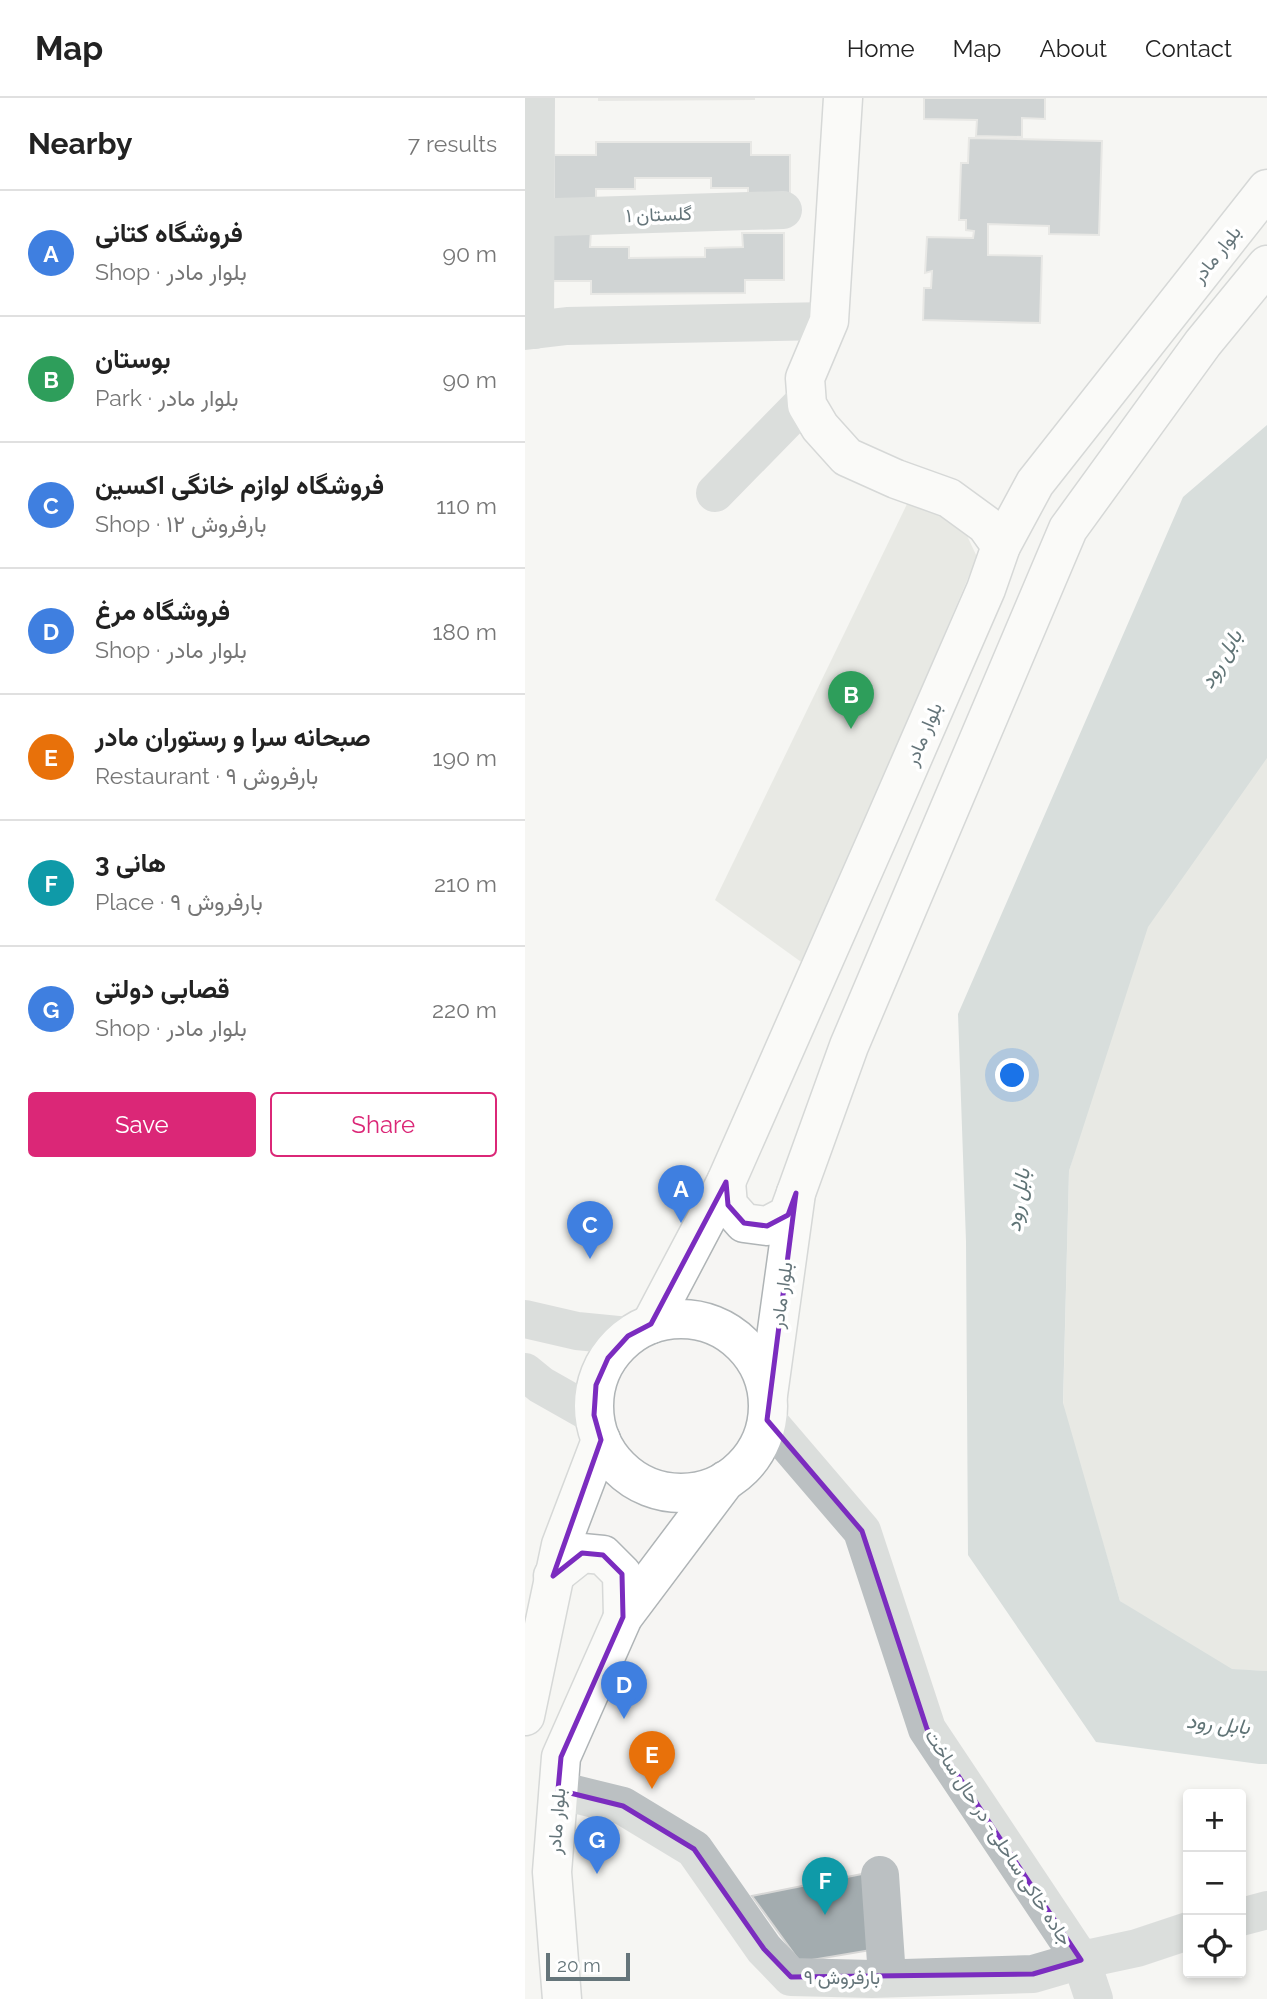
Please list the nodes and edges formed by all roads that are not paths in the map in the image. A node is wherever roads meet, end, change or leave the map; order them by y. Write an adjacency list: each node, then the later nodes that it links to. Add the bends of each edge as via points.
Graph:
1 (536, 98): 5 (street)
2 (843, 98): 7 (main road)
3 (1267, 189): 11 (main road, بلوار مادر, via 1035,483)
4 (783, 210): 5 (street, گلستان ۱)
5 (530, 218): 8 (street)
6 (1267, 265): 13 (main road, بلوار مادر, via 1203,344 1068,529 849,1046)
7 (829, 321): 8 (street, via 567,326); 9 (main road, via 805,378)
8 (530, 331)
9 (806, 400): 10 (street); 11 (main road, via 820,427 847,457 949,498 986,525)
10 (716, 493)
11 (1001, 546): 12 (main road, بلوار مادر, via 883,828)
12 (726, 1182): 13 (main road, via 728,1205 744,1223 767,1226 788,1215); 15 (main road, بلوار مادر)
13 (796, 1193): 17 (main road, بلوار مادر)
14 (525, 1319): 15 (street, via 577,1331)
15 (640, 1330): 17 (main road, via 677,1319 703,1321 727,1331 747,1348 760,1370); 18 (main road, via 608,1358 596,1385)
16 (525, 1372): 18 (street)
17 (767, 1407): 19 (main road, via 759,1443 745,1464); 28 (street, جاده خاکی ساحلی- در حال ساخت, via 862,1531 927,1728)
18 (597, 1428): 19 (main road, via 611,1458 644,1485 686,1492); 20 (main road)
19 (726, 1480): 21 (main road, بلوار مادر)
20 (553, 1576): 21 (main road, via 582,1553 603,1555 622,1574); 22 (main road)
21 (623, 1617): 23 (main road, بلوار مادر, via 561,1757)
22 (525, 1716)
23 (558, 1790): 29 (street, بارفروش ۹, via 623,1806 694,1849 764,1949 791,1977); 31 (main road, بلوار مادر, via 552,1872)
24 (880, 1875): 29 (street)
25 (1267, 1909): 26 (street)
26 (1246, 1915)
27 (1183, 1933): 28 (street, بارفروش ۹)
28 (1081, 1960): 29 (street, بارفروش ۹, via 1033,1974); 30 (street)
29 (877, 1985)
30 (1093, 1998)
31 (562, 1999)

